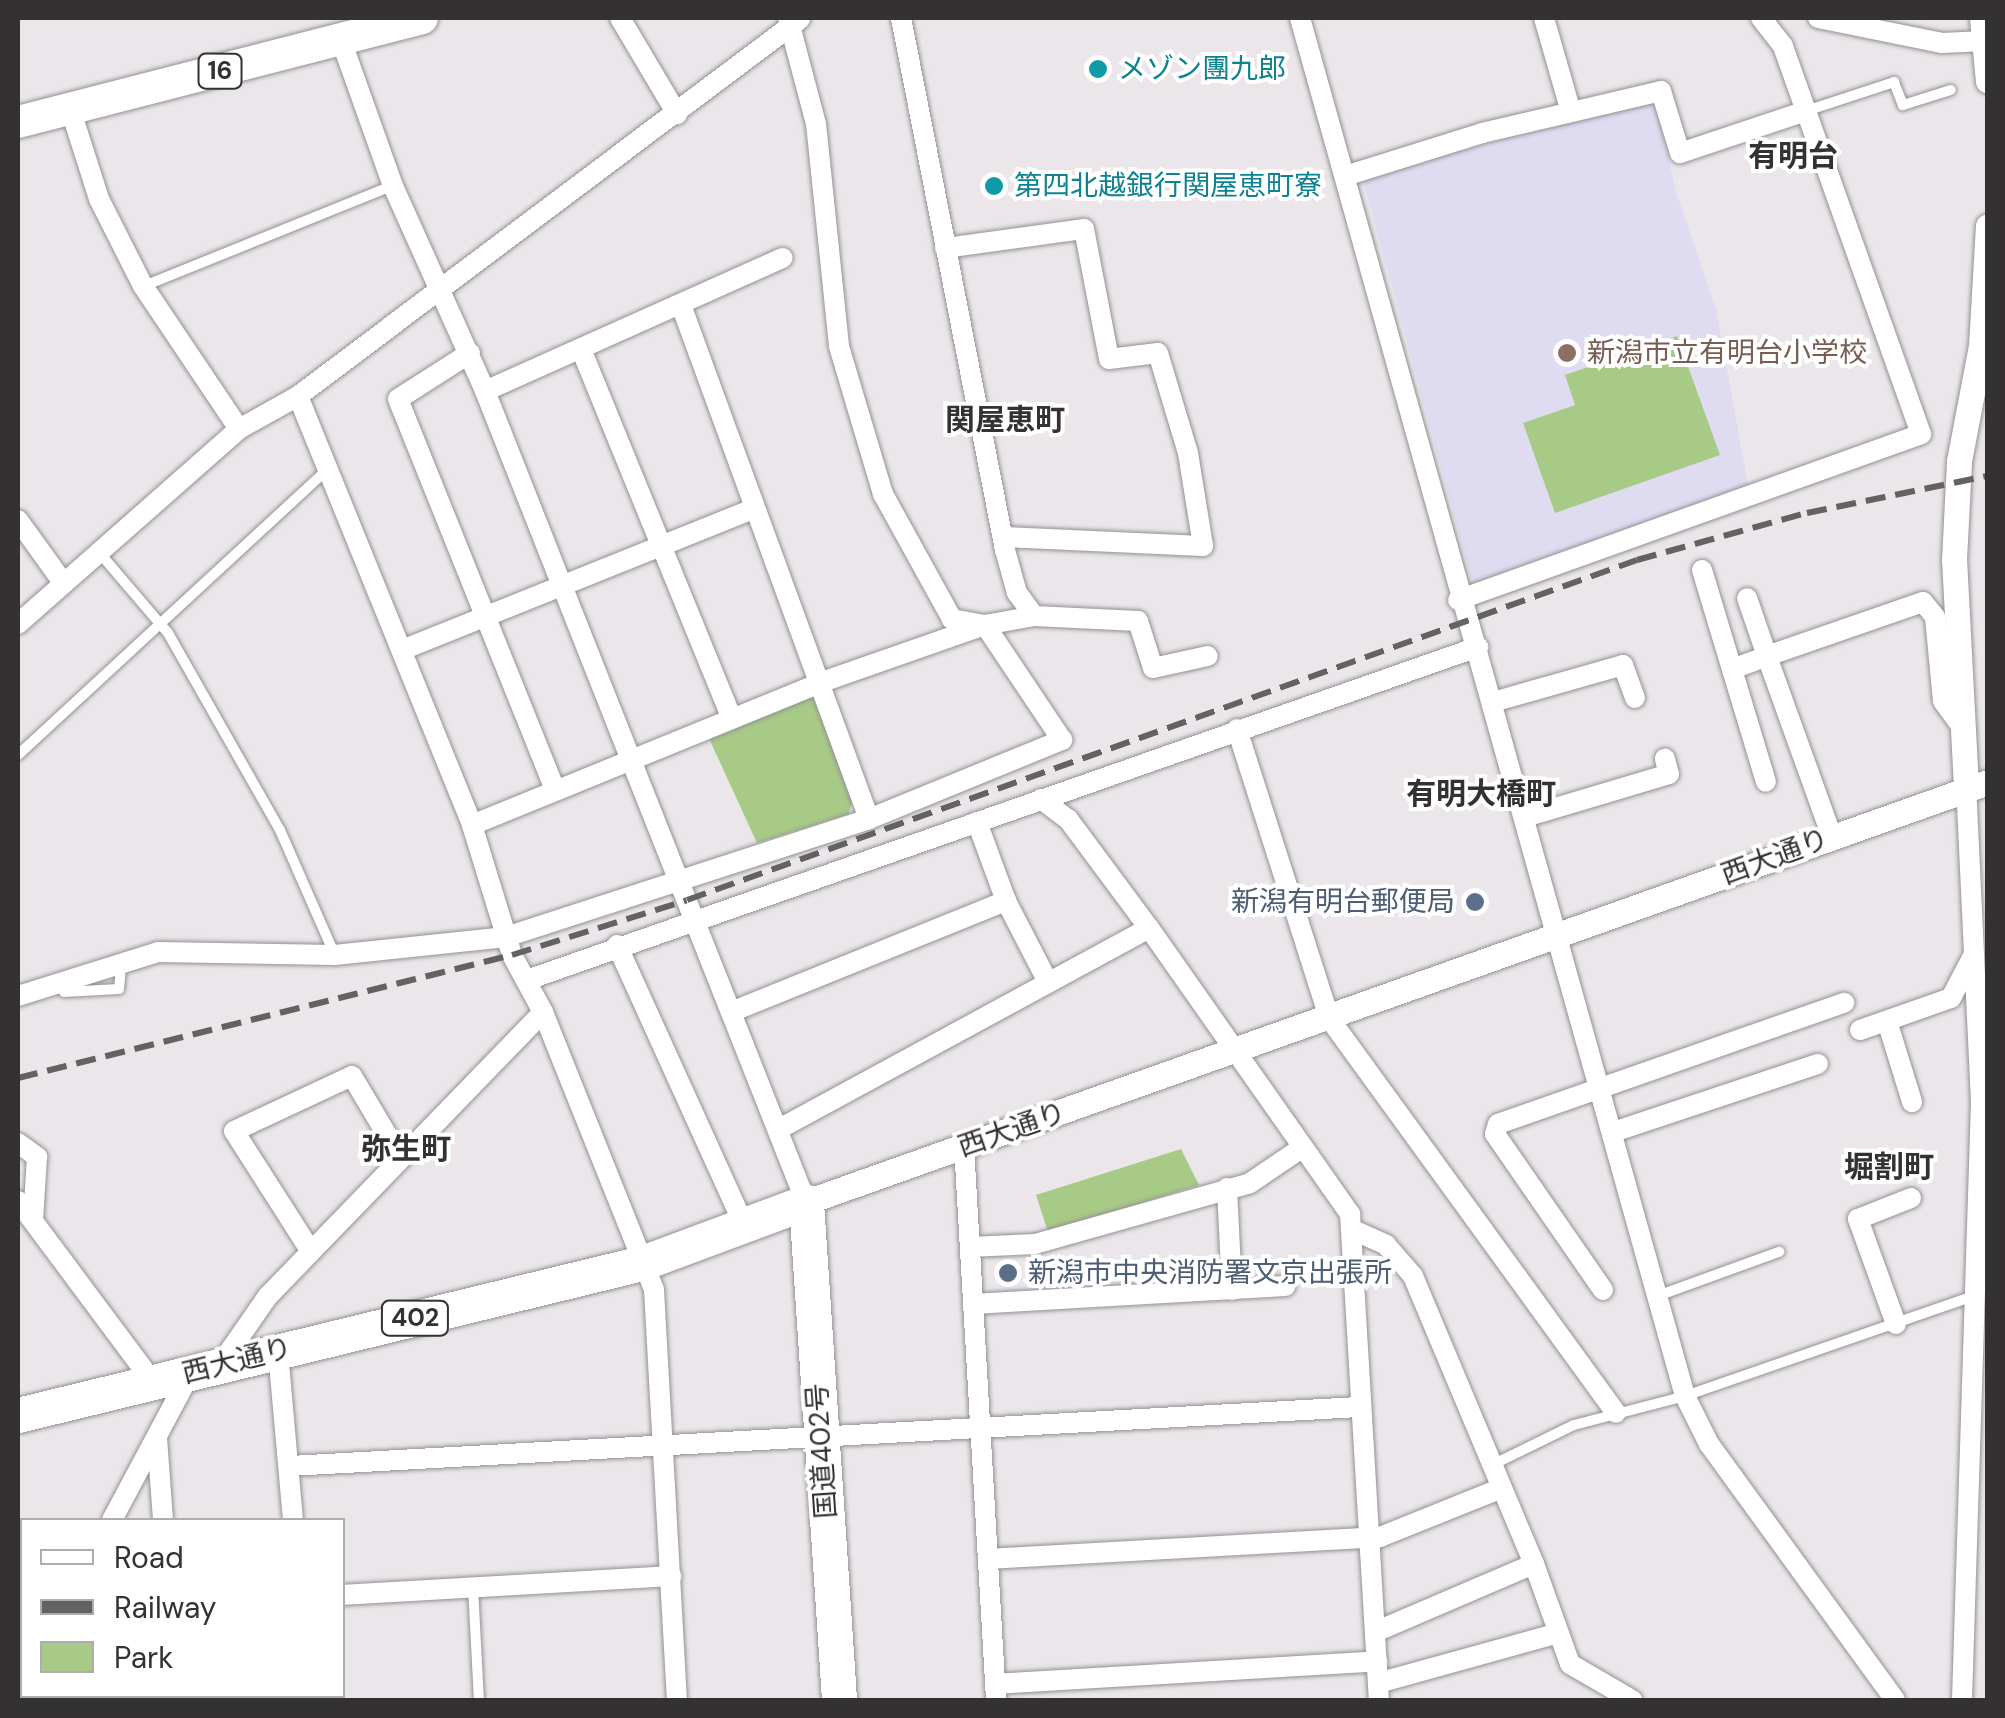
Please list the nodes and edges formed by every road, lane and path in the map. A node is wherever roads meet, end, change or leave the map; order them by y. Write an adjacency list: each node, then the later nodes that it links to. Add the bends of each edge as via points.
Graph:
1 (422, 18): 9 (main road, 16)
2 (620, 18): 16 (street)
3 (901, 18): 21 (street)
4 (1300, 18): 18 (street)
5 (1544, 18): 15 (street)
6 (1762, 18): 14 (street, via 1783,46)
7 (1818, 18): 10 (street, via 1942,43)
8 (795, 21): 16 (street); 46 (street, via 816,124 838,346 882,494 952,619)
9 (338, 29): 13 (main road, 16); 19 (street)
10 (1984, 29): 11 (street)
11 (1988, 82)
12 (1951, 90): 14 (lane, via 1903,105 1894,82)
13 (70, 108): 17 (main road, 16); 23 (street, via 99,198)
14 (1806, 111): 15 (street, via 1680,153 1660,91); 41 (street, via 1921,434)
15 (1571, 112): 18 (street)
16 (677, 114): 24 (street)
17 (18, 122)
18 (1344, 176): 41 (street)
19 (393, 186): 23 (lane); 24 (street)
20 (1988, 226): 56 (street, via 1981,346 1959,461 1954,560)
21 (945, 248): 34 (street); 34 (street, via 1084,229 1109,359 1158,353 1188,453 1203,546)
22 (783, 258): 25 (street)
23 (143, 286): 30 (street)
24 (438, 288): 27 (street); 29 (street)
25 (681, 305): 26 (street); 32 (street)
26 (582, 348): 28 (street); 35 (street)
27 (470, 353): 28 (street); 43 (street, via 398,400)
28 (486, 391): 39 (street)
29 (298, 396): 30 (street); 31 (street)
30 (239, 429): 36 (street)
31 (327, 470): 45 (lane); 48 (street)
32 (752, 509): 35 (street); 52 (street)
33 (18, 520): 38 (street)
34 (1003, 536): 42 (street, via 1017,593)
35 (662, 548): 39 (street); 55 (street)
36 (97, 550): 38 (street); 45 (lane)
37 (1702, 570): 51 (street)
38 (62, 581): 44 (street)
39 (562, 590): 43 (street); 59 (street)
40 (1747, 598): 50 (street)
41 (1458, 600): 47 (street)
42 (1034, 616): 46 (street); 49 (street, via 1138,621 1153,668)
43 (487, 618): 48 (street); 63 (street)
44 (18, 624)
45 (161, 625): 58 (lane); 77 (lane, via 280,830)
46 (985, 625): 52 (street); 66 (street, via 1062,740)
47 (1478, 646): 54 (street); 57 (street)
48 (402, 650): 68 (street)
49 (1208, 656)
50 (1767, 656): 51 (street); 56 (street, via 1923,602 1935,617 1942,701); 69 (street)
51 (1732, 669): 61 (street)
52 (822, 682): 55 (street); 66 (street)
53 (1634, 698): 54 (street, via 1623,665)
54 (1493, 702): 65 (street)
55 (731, 718): 59 (street)
56 (1961, 726): 62 (street)
57 (1237, 729): 64 (street); 85 (street)
58 (18, 755)
59 (632, 756): 63 (street); 70 (street)
60 (1664, 759): 65 (street, via 1670,774)
61 (1766, 782)
62 (1977, 784): 69 (street, 西大通り); 78 (street)
63 (556, 789): 68 (street)
64 (1041, 800): 67 (street); 73 (street, via 1068,820)
65 (1525, 817): 74 (street)
66 (869, 818): 70 (street)
67 (977, 822): 71 (street); 72 (street)
68 (472, 824): 75 (street)
69 (1832, 836): 74 (street, 西大通り)
70 (678, 880): 72 (street); 75 (street)
71 (1006, 900): 80 (street); 84 (street)
72 (694, 920): 76 (street); 84 (street)
73 (1150, 928): 80 (street); 88 (street)
74 (1557, 934): 85 (street, 西大通り); 90 (street)
75 (506, 937): 77 (street); 79 (street)
76 (617, 945): 79 (street); 104 (street)
77 (336, 954): 81 (street, via 158,952)
78 (1974, 954): 86 (street, via 1951,998); 92 (street)
79 (527, 980): 83 (street)
80 (1048, 982): 93 (street)
81 (18, 996)
82 (1844, 1002): 90 (street)
83 (543, 1012): 98 (street); 109 (street)
84 (731, 1012): 93 (street)
85 (1330, 1018): 88 (street, 西大通り); 122 (street)
86 (1886, 1021): 87 (street); 91 (street)
87 (1860, 1030)
88 (1238, 1051): 96 (street, 西大通り); 97 (street)
89 (1818, 1064): 94 (street)
90 (1600, 1087): 94 (street); 112 (street, via 1498,1124 1495,1134)
91 (1912, 1102)
92 (1984, 1111): 113 (street)
93 (779, 1129): 102 (street)
94 (1613, 1132): 114 (street)
95 (18, 1143): 103 (street, via 37,1157)
96 (964, 1146): 102 (street, 西大通り); 106 (street)
97 (1303, 1147): 99 (street, via 1250,1183); 105 (street, via 1350,1214)
98 (399, 1155): 107 (street); 107 (street, via 352,1076 234,1131)
99 (1227, 1188): 106 (street, via 1035,1244); 111 (street)
100 (1911, 1198): 116 (street, via 1858,1219)
101 (18, 1201): 103 (street)
102 (806, 1202): 104 (highway, 西大通り / 402); 126 (highway, 国道402号)
103 (33, 1220): 119 (street)
104 (744, 1225): 109 (highway, 西大通り / 402)
105 (1353, 1230): 121 (street); 129 (street, via 1386,1245 1413,1276)
106 (970, 1247): 115 (street)
107 (310, 1250): 118 (street)
108 (1779, 1252): 114 (lane)
109 (642, 1262): 117 (highway, 西大通り / 402); 127 (street, via 654,1290)
110 (1285, 1286): 111 (street)
111 (1232, 1290): 115 (street)
112 (1603, 1290)
113 (1979, 1294): 116 (lane); 150 (street)
114 (1660, 1296): 120 (street)
115 (974, 1304): 124 (street)
116 (1896, 1324): 120 (lane)
117 (278, 1352): 118 (highway, 西大通り / 402); 128 (street)
118 (206, 1369): 119 (highway, 西大通り / 402); 125 (street)
119 (153, 1382): 123 (highway, 西大通り / 402)
120 (1685, 1396): 122 (lane); 149 (street, via 1709,1444)
121 (1360, 1406): 124 (street); 134 (street)
122 (1616, 1413): 129 (lane, via 1574,1425)
123 (18, 1415)
124 (981, 1430): 126 (street); 135 (street)
125 (156, 1436): 131 (street); 132 (street)
126 (821, 1438): 127 (street); 147 (highway, 国道402号)
127 (663, 1446): 128 (street); 137 (street)
128 (290, 1466): 133 (street)
129 (1491, 1466): 130 (street)
130 (1502, 1488): 134 (street); 136 (street)
131 (113, 1518)
132 (163, 1518)
133 (293, 1518)
134 (1370, 1537): 135 (street); 140 (street)
135 (988, 1558): 143 (street)
136 (1534, 1564): 140 (street); 141 (street)
137 (671, 1576): 138 (street); 146 (street)
138 (473, 1587): 139 (street); 145 (lane)
139 (345, 1595)
140 (1375, 1632): 142 (street)
141 (1558, 1633): 144 (street); 148 (street, via 1570,1664)
142 (1376, 1660): 143 (street); 144 (street)
143 (995, 1692)
144 (1378, 1692)
145 (480, 1700)
146 (678, 1700)
147 (839, 1700)
148 (1632, 1700)
149 (1895, 1700)
150 (1962, 1700)

